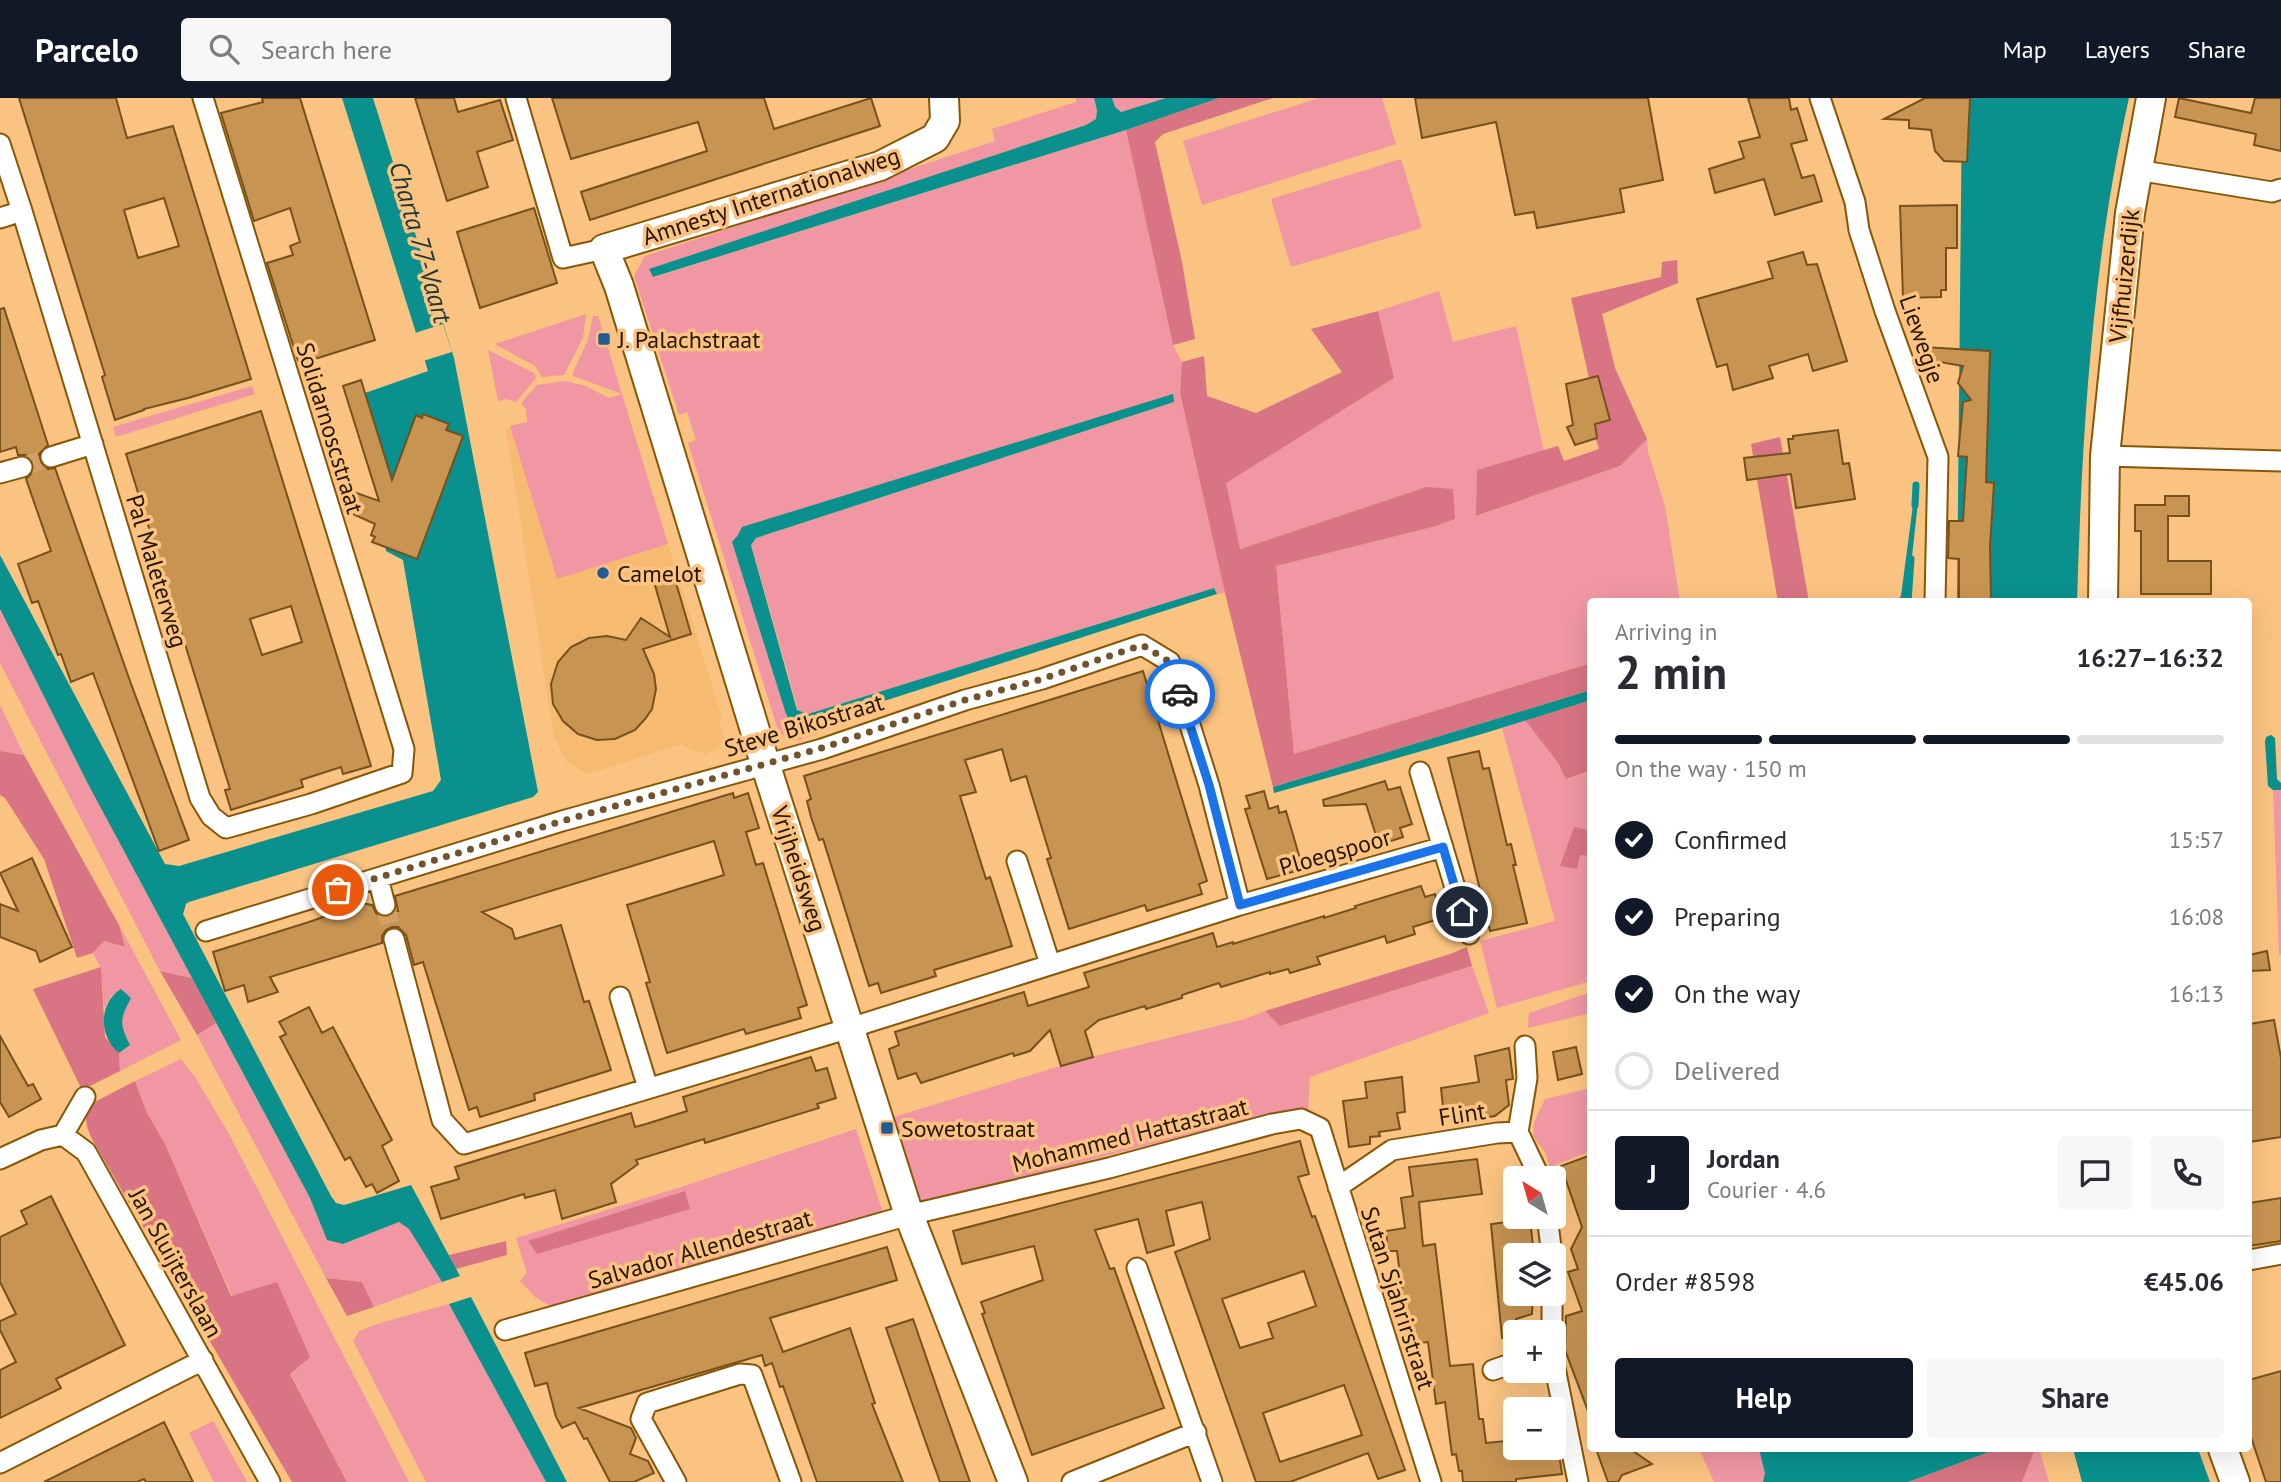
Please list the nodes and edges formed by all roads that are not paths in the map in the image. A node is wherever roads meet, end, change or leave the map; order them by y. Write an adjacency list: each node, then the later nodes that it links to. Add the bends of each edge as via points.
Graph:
1 (203, 98): 22 (street, Solidarnoscstraat, via 404,749)
2 (516, 98): 11 (street, Amnesty Internationalweg, via 563,258)
3 (944, 98): 11 (street, Amnesty Internationalweg, via 945,121 935,138 880,166)
4 (1820, 98): 18 (street, Liewegje, via 1885,311 1938,457)
5 (2151, 98): 7 (street, Vijfhuizerdijk)
6 (0, 144): 9 (street, Pal Maleterweg)
7 (2137, 170): 8 (street, via 2272,192); 13 (street, Vijfhuizerdijk)
8 (2281, 188)
9 (22, 211): 10 (street); 12 (street, Pal Maleterweg)
10 (0, 218)
11 (604, 249): 20 (street, Vrijheidsweg)
12 (93, 444): 14 (street); 22 (street, Pal Maleterweg, via 200,798 211,816 226,828)
13 (2105, 456): 15 (street); 19 (street, Vijfhuizerdijk)
14 (51, 457)
15 (2281, 461)
16 (22, 467): 17 (street)
17 (0, 474)
18 (1935, 598)
19 (2103, 598)
20 (765, 763): 25 (street, Steve Bikostraat); 27 (street, Steve Bikostraat, via 1142,645 1170,662); 33 (street, Vrijheidsweg)
21 (1420, 772): 23 (street)
22 (402, 774)
23 (1443, 847): 27 (street, Ploegspoor); 29 (street)
24 (1017, 861): 31 (street)
25 (378, 878): 26 (street); 28 (street, Steve Bikostraat)
26 (385, 905)
27 (1240, 905): 31 (street)
28 (206, 931)
29 (1469, 934)
30 (394, 939): 35 (street, via 442,1119 464,1144)
31 (1050, 964): 33 (street)
32 (620, 997): 35 (street)
33 (850, 1028): 35 (street); 43 (street, Vrijheidsweg)
34 (1525, 1046): 38 (street, Flint, via 1527,1078)
35 (648, 1088)
36 (85, 1097): 39 (street)
37 (1320, 1128): 42 (street, Sutan Sjahrirstraat); 43 (street, Mohammed Hattastraat, via 1301,1119 1272,1124)
38 (1518, 1132): 41 (street); 42 (street, Flint, via 1392,1150)
39 (63, 1135): 40 (street); 48 (street, Jan Sluijterslaan, via 86,1152)
40 (0, 1159)
41 (1534, 1166)
42 (1338, 1187): 61 (street, Sutan Sjahrirstraat)
43 (909, 1215): 47 (street, Salvador Allendestraat); 58 (street, Vrijheidsweg)
44 (2281, 1254): 45 (street)
45 (2252, 1259)
46 (1137, 1268): 52 (street)
47 (505, 1330)
48 (203, 1360): 54 (street); 55 (street, Jan Sluijterslaan)
49 (1503, 1367): 50 (street)
50 (1493, 1370)
51 (1558, 1383): 62 (street)
52 (1196, 1432): 59 (street); 60 (street)
53 (2224, 1452): 63 (street)
54 (0, 1463)
55 (270, 1482)
56 (676, 1482): 57 (street, via 641,1419 647,1403 740,1374 752,1375)
57 (791, 1482)
58 (1013, 1482)
59 (1072, 1482)
60 (1212, 1482)
61 (1431, 1482)
62 (1578, 1482)
63 (2235, 1482)

